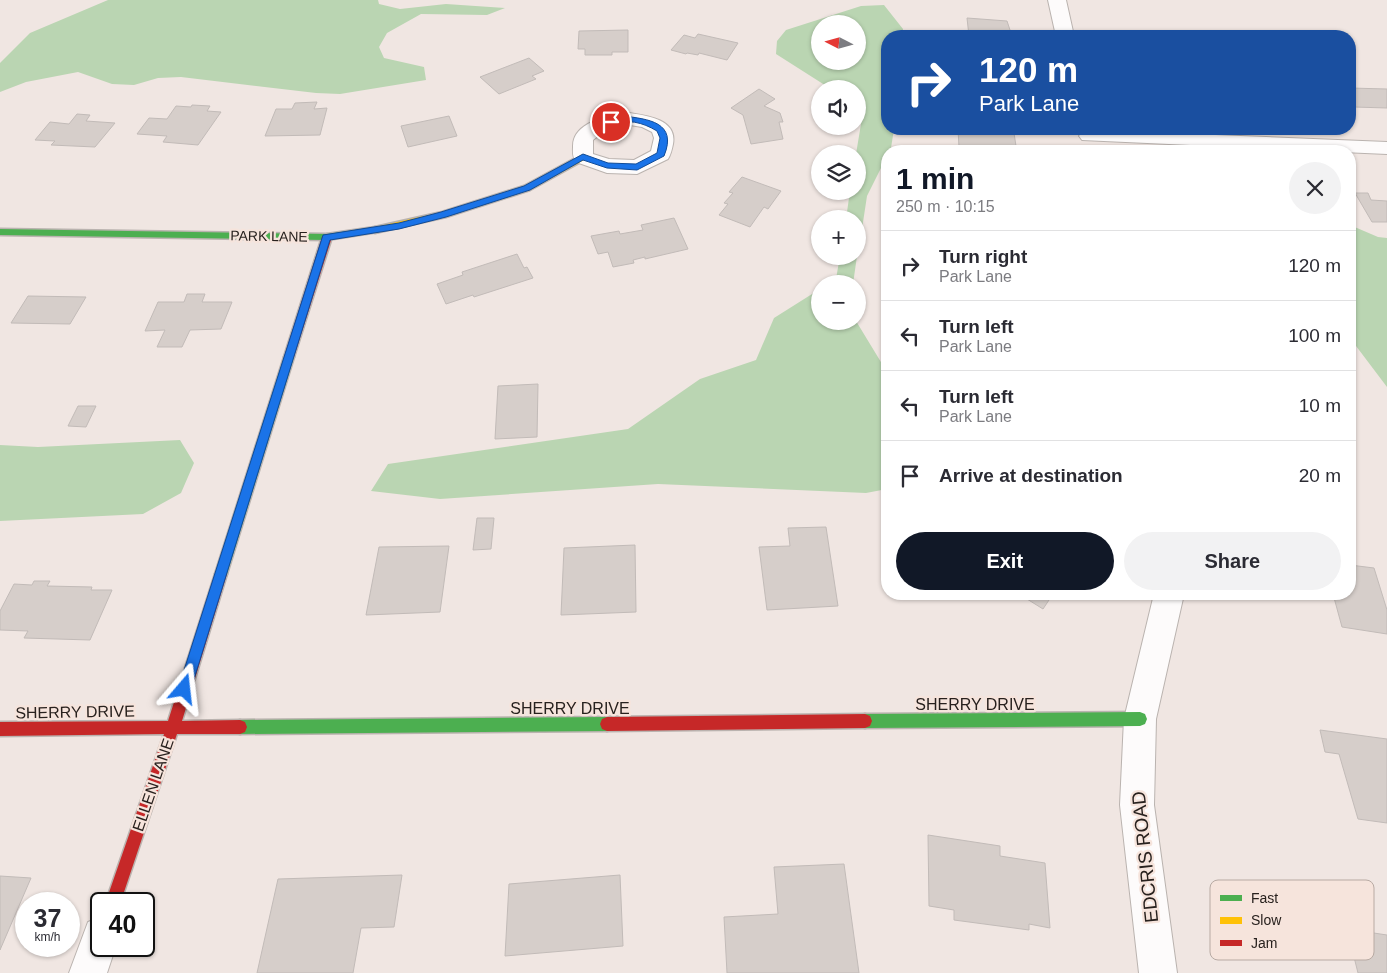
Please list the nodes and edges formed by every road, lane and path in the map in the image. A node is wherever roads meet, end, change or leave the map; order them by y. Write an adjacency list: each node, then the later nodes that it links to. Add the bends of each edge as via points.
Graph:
1 (1057, 0): 2 (street)
2 (1064, 30)
3 (1089, 139): 4 (street)
4 (1288, 145)
5 (1356, 147): 6 (street)
6 (1387, 148)
7 (583, 157): 9 (street, PARK LANE, via 527,188 452,212 399,226)
8 (0, 232): 9 (street, PARK LANE)
9 (327, 237): 12 (street, ELLEN LANE)
10 (1168, 600): 11 (street, EDCRIS ROAD)
11 (1140, 719): 12 (street, SHERRY DRIVE); 17 (street, EDCRIS ROAD, via 1137,805)
12 (173, 727): 13 (street, SHERRY DRIVE); 14 (street, ELLEN LANE)
13 (0, 729)
14 (116, 892)
15 (93, 957): 16 (street)
16 (88, 973)
17 (1158, 973)

